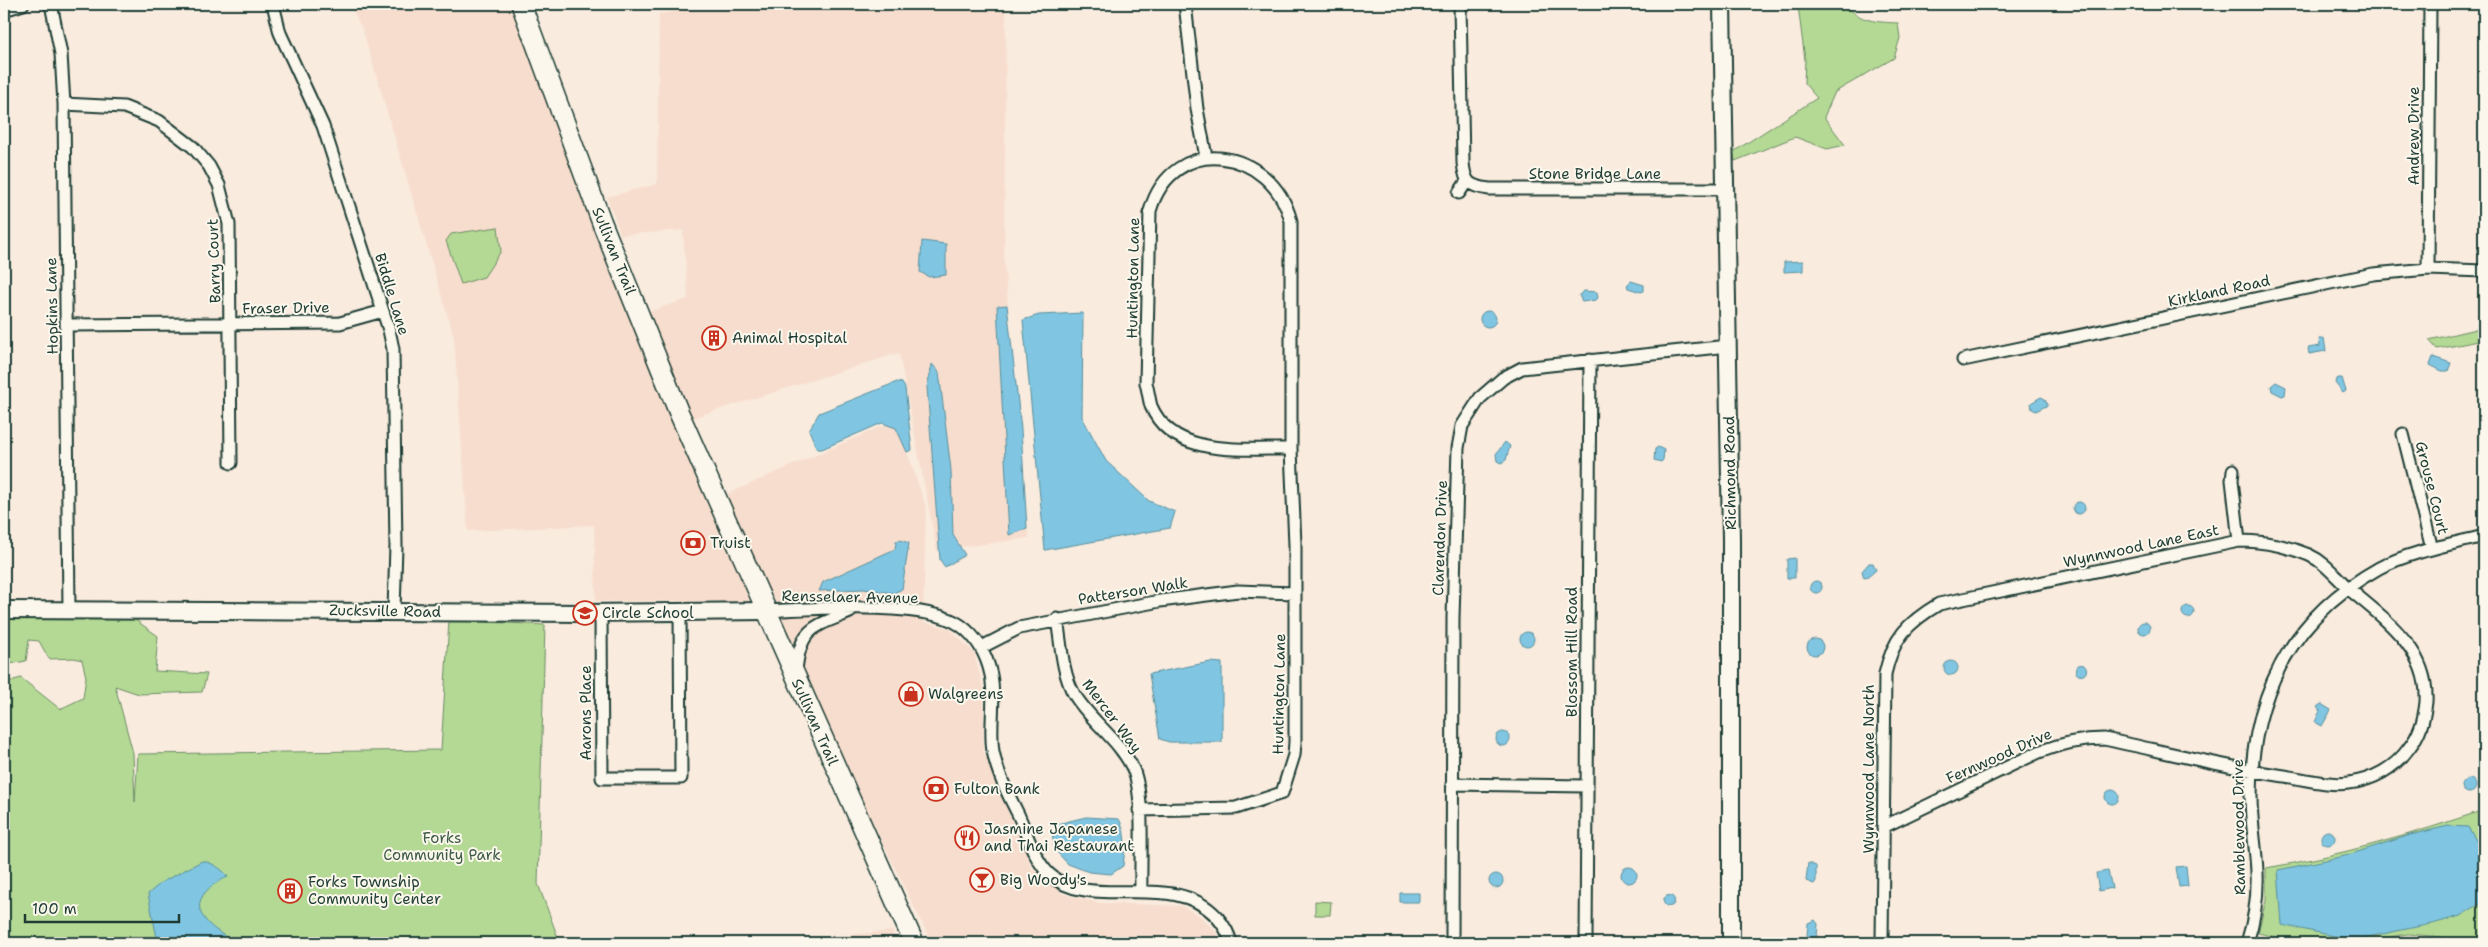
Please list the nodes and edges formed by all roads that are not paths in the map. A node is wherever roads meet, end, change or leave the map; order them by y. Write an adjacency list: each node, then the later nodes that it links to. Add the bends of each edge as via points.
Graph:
1 (23, 4): 10 (street)
2 (51, 4): 12 (street, Hopkins Lane, via 61,54)
3 (273, 4): 19 (street, Biddle Lane, via 280,32 323,126)
4 (521, 4): 11 (main road, Sullivan Trail)
5 (531, 4): 11 (street)
6 (1184, 4): 13 (street)
7 (1460, 4): 14 (street, via 1463,163)
8 (1722, 4): 15 (street, Richmond Road)
9 (2430, 4): 17 (street, Andrew Drive)
10 (4, 10)
11 (532, 34): 39 (main road, Sullivan Trail, via 605,231)
12 (64, 104): 20 (street, Barry Court, via 106,105 144,113 179,135 209,166 227,210); 21 (street, Hopkins Lane)
13 (1206, 157): 26 (street, Huntington Lane, via 1227,158 1264,175 1278,190 1288,209 1291,221); 26 (street, Huntington Lane, via 1194,160 1171,175 1161,186 1150,211 1146,383 1152,406 1163,424 1194,444)
14 (1467, 180): 15 (street, Stone Bridge Lane, via 1471,185 1489,189); 16 (street)
15 (1725, 189): 22 (street, Richmond Road)
16 (1459, 192)
17 (2428, 269): 18 (street, Kirkland Road); 24 (street, Kirkland Road, via 2373,274)
18 (2484, 271)
19 (383, 311): 20 (street, Fraser Drive, via 340,322); 37 (street, Biddle Lane, via 394,366)
20 (231, 324): 21 (street, Fraser Drive); 27 (street, Barry Court)
21 (68, 325): 36 (street, Hopkins Lane)
22 (1728, 346): 23 (street, Clarendon Drive); 55 (street, Richmond Road)
23 (1590, 360): 46 (street, Clarendon Drive, via 1522,368 1490,387 1462,426 1458,448 1453,600); 47 (street, Blossom Hill Road)
24 (1963, 360)
25 (2403, 434): 31 (street, Grouse Court)
26 (1291, 449): 33 (street, Huntington Lane)
27 (232, 464)
28 (2234, 470): 30 (street, via 2232,480)
29 (2484, 536): 31 (street, Ramblewood Drive)
30 (2239, 541): 32 (street, Wynnwood Lane East, via 2268,542 2310,555); 38 (street, Wynnwood Lane East, via 1953,600)
31 (2432, 549): 32 (street, Ramblewood Drive, via 2380,568)
32 (2350, 589): 45 (street, Ramblewood Drive, via 2328,603 2316,616 2277,670 2256,732); 45 (street, Wynnwood Lane East, via 2398,633 2421,666 2426,690 2424,715 2416,738 2394,764 2362,781 2328,782)
33 (1295, 593): 42 (street, Patterson Walk, via 1216,593); 48 (street, Huntington Lane, via 1295,742 1282,793 1236,808)
34 (856, 609): 39 (street, Rensselaer Avenue); 43 (street, Rensselaer Avenue, via 935,614 960,624); 44 (street, via 819,624 805,636 798,650)
35 (4, 610): 36 (street, Zucksville Road)
36 (69, 610): 37 (street, Zucksville Road)
37 (394, 610): 41 (street, Zucksville Road)
38 (1928, 610): 49 (street, Wynnwood Lane North, via 1898,637 1885,674)
39 (766, 611): 40 (street, Zucksville Road); 44 (main road, Sullivan Trail)
40 (680, 612): 41 (street, Zucksville Road); 41 (street, Aarons Place, via 681,778 602,778)
41 (601, 613)
42 (1057, 619): 43 (street, Patterson Walk, via 1019,628); 48 (street, Mercer Way, via 1069,682 1075,695 1133,770)
43 (982, 647): 50 (street, Rensselaer Avenue, via 991,677 993,752 1002,780 1043,866 1056,880 1086,891)
44 (796, 678): 51 (main road, Sullivan Trail)
45 (2251, 771): 49 (street, Fernwood Drive, via 2104,739 2086,739 2039,752); 57 (street, Ramblewood Drive, via 2257,874 2253,926)
46 (1452, 784): 47 (street); 53 (street, Clarendon Drive)
47 (1586, 786): 54 (street, Blossom Hill Road)
48 (1140, 810): 50 (street, Mercer Way)
49 (1883, 827): 56 (street, Wynnwood Lane North)
50 (1141, 891): 52 (street, Rensselaer Avenue, via 1181,896 1210,910 1225,927)
51 (914, 943)
52 (1231, 943)
53 (1452, 943)
54 (1586, 943)
55 (1731, 943)
56 (1882, 943)
57 (2247, 943)

